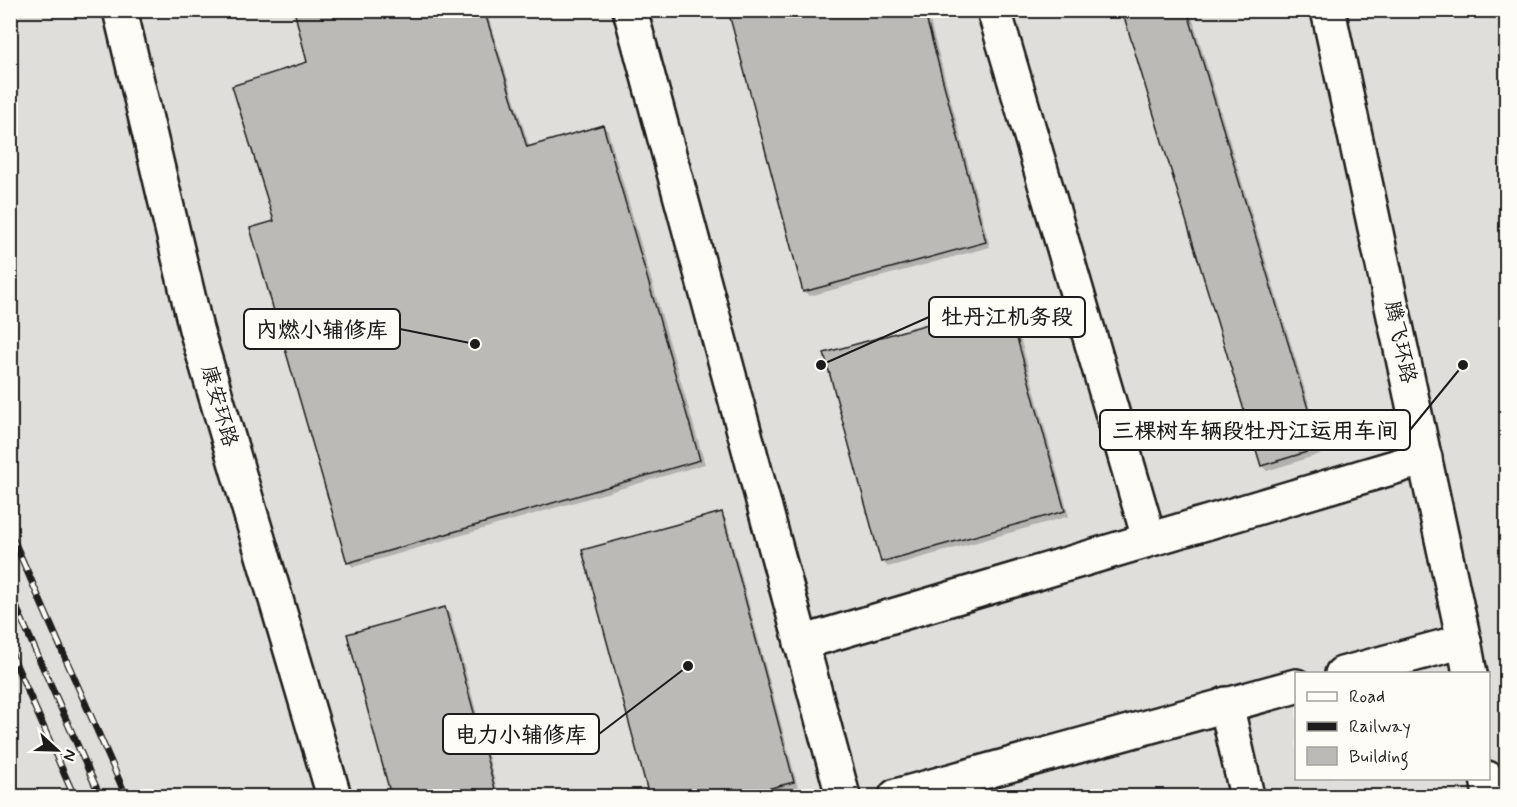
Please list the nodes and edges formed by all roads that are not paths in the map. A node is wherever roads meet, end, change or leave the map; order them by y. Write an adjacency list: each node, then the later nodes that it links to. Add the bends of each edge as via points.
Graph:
1 (120, 10): 14 (lane, 康安环路, via 196,329)
2 (630, 10): 8 (lane)
3 (994, 10): 6 (lane)
4 (1328, 10): 5 (lane, 腾飞环路)
5 (1425, 458): 6 (lane); 7 (lane, 腾飞环路)
6 (1149, 538): 8 (lane)
7 (1464, 641): 9 (lane); 10 (lane, 腾飞环路)
8 (801, 643): 15 (lane)
9 (1349, 672)
10 (1470, 672)
11 (1295, 686): 12 (lane)
12 (1226, 704): 16 (lane); 17 (lane)
13 (1487, 780): 18 (lane)
14 (334, 796)
15 (843, 796)
16 (896, 796)
17 (1247, 796)
18 (1490, 796)

